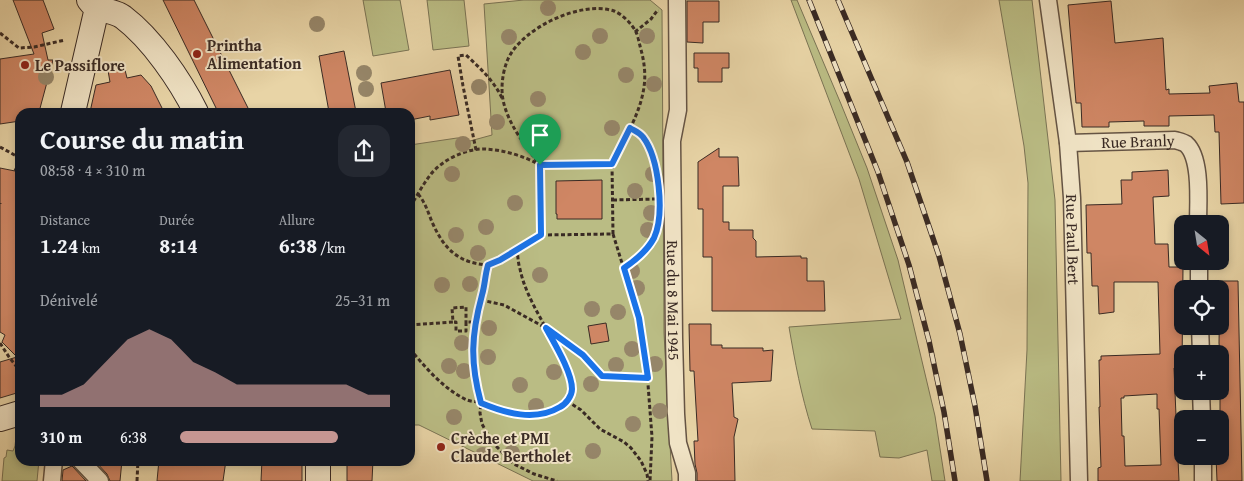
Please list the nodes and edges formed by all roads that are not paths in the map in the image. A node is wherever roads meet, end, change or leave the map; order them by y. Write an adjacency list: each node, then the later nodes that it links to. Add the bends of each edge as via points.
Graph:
1 (677, 0): 17 (street, Rue du 8 Mai 1945, via 678,110 672,141 674,338 678,443)
2 (1048, 0): 6 (street, Rue Paul Bert)
3 (93, 4): 4 (street); 5 (street, via 122,16 134,27 173,73)
4 (75, 108)
5 (194, 108)
6 (1068, 143): 7 (street, Rue Branly, via 1175,140 1186,144 1197,168); 18 (street, Rue Paul Bert)
7 (1198, 215)
8 (15, 414): 9 (street)
9 (0, 419)
10 (1203, 465): 19 (street)
11 (53, 466): 14 (street)
12 (86, 466): 15 (street)
13 (318, 466): 16 (street)
14 (52, 481)
15 (100, 481)
16 (318, 481)
17 (687, 481)
18 (1079, 481)
19 (1203, 481)

